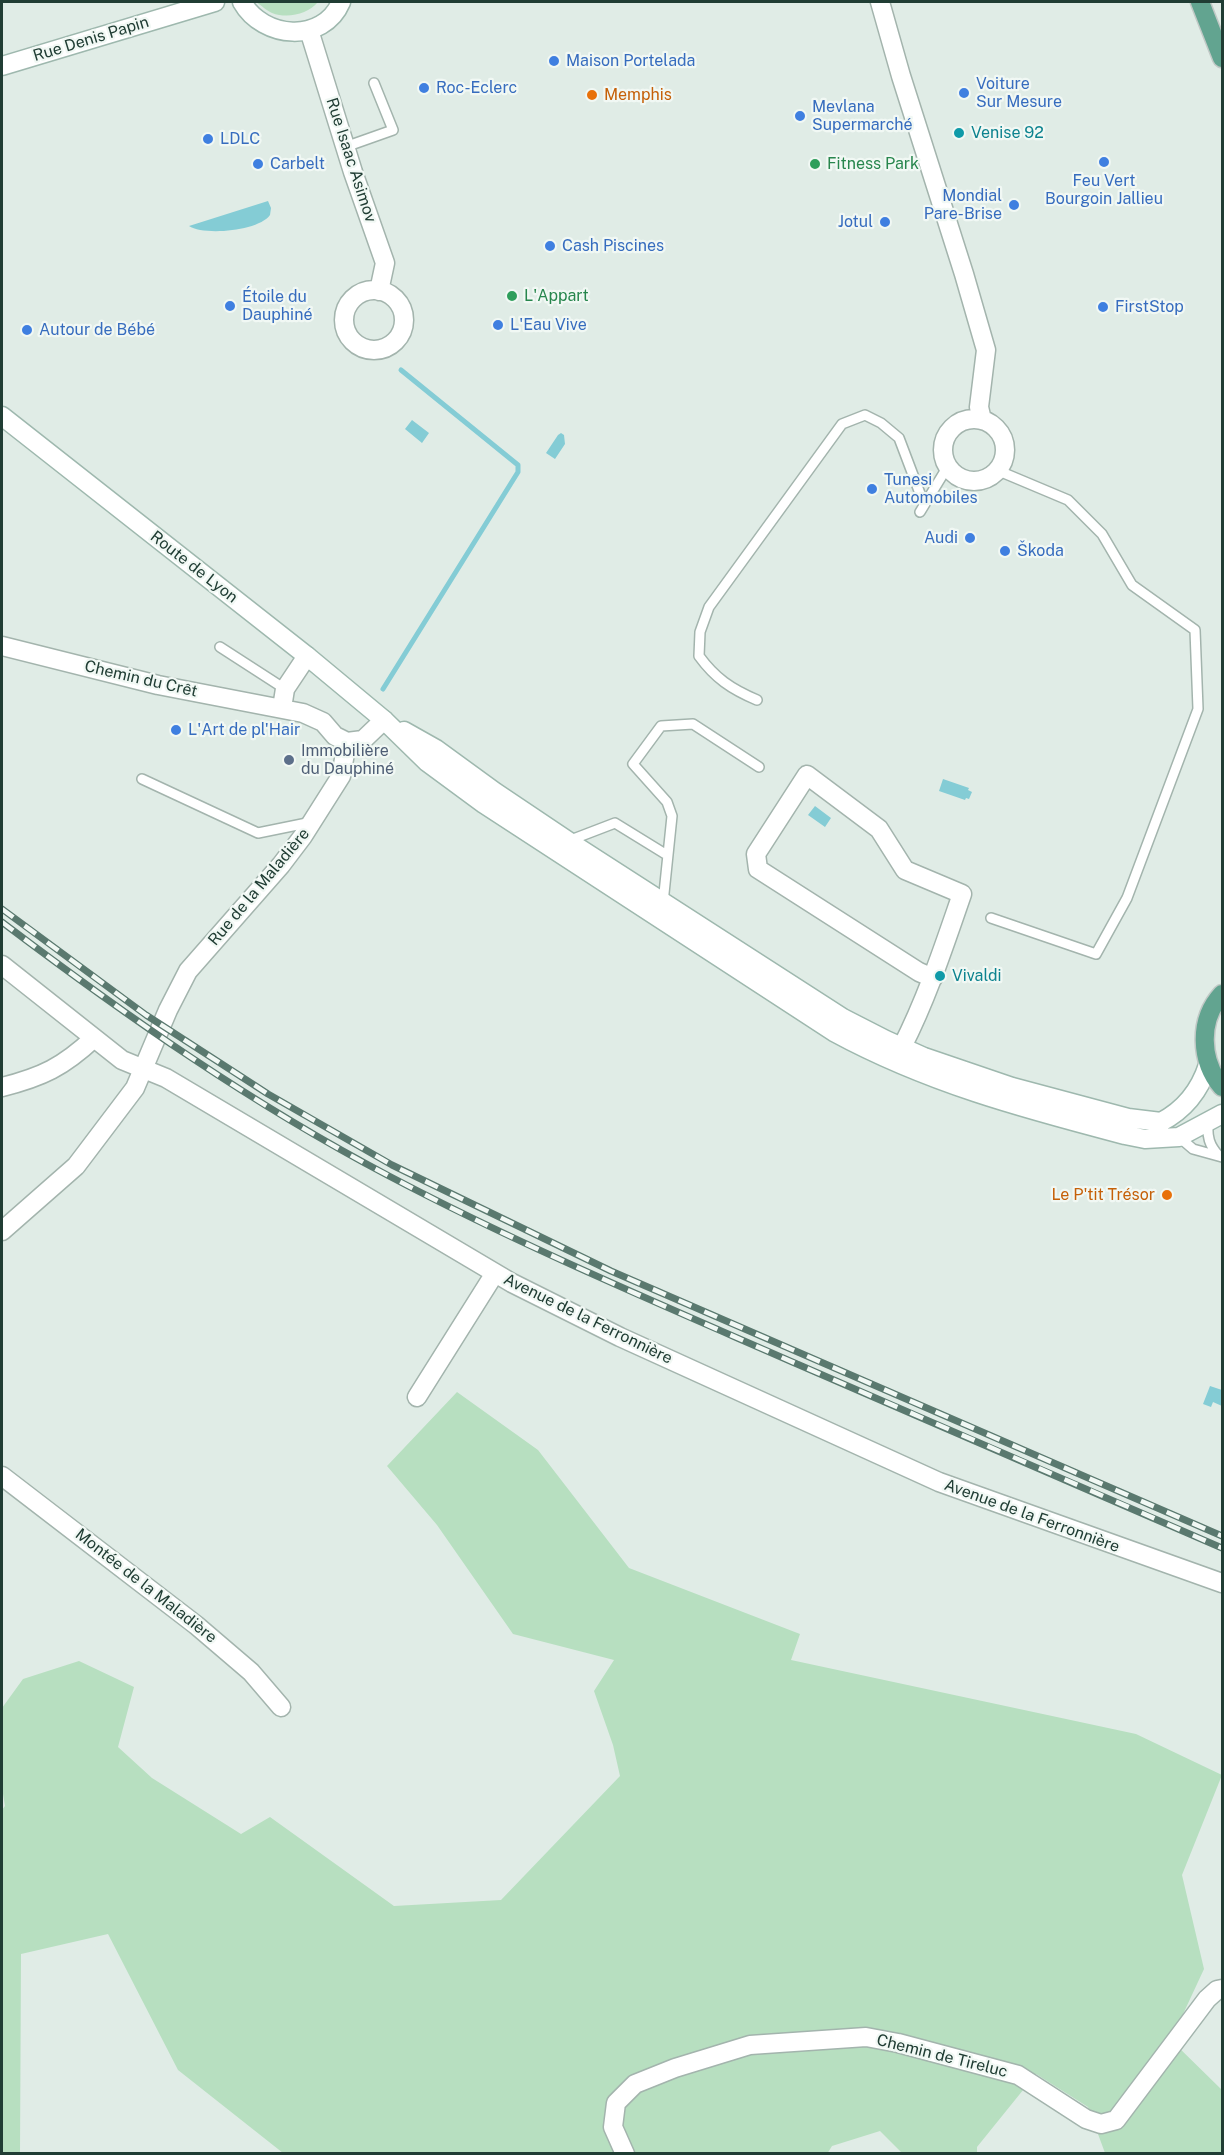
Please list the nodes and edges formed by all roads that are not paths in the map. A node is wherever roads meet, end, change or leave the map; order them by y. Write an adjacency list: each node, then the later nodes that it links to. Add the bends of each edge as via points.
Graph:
1 (215, 2): 8 (street, Rue Denis Papin)
2 (242, 2): 6 (street, via 266,27 288,32)
3 (341, 2): 6 (street, via 327,20)
4 (880, 2): 13 (street, via 986,350 979,407)
5 (1200, 2): 7 (main road)
6 (309, 30): 10 (street, Rue Isaac Asimov)
7 (1222, 58)
8 (2, 66)
9 (374, 83): 10 (lane, via 393,130)
10 (345, 147): 11 (street, Rue Isaac Asimov, via 385,263)
11 (379, 291)
12 (2, 416): 18 (street, Route de Lyon)
13 (982, 420): 14 (street, via 965,420 951,429 943,444); 15 (street, via 996,427 1004,441 1005,456)
14 (948, 466): 15 (street, via 953,474 968,482 985,480); 20 (lane, via 922,508 899,438 865,414 842,424 709,607 700,632 699,656 712,674 737,692)
15 (999, 471): 30 (lane, via 1068,500 1102,534 1132,585 1195,630 1198,709 1127,898 1096,954)
16 (2, 646): 21 (street, Chemin du Crêt, via 158,685)
17 (220, 647): 19 (lane)
18 (307, 656): 19 (street); 22 (street, Route de Lyon)
19 (285, 689): 21 (street)
20 (757, 700)
21 (282, 708): 23 (street, Chemin du Crêt, via 323,722)
22 (384, 720): 23 (street, via 363,740); 27 (street, via 436,748); 29 (street, via 427,762 484,804)
23 (347, 742): 26 (street, Rue de la Maladière, via 341,776)
24 (759, 767): 28 (lane, via 693,724 661,726 633,765 667,802 672,816)
25 (142, 779): 26 (lane, via 258,833)
26 (312, 822): 37 (street, Rue de la Maladière, via 188,971)
27 (568, 841): 28 (lane, via 615,823); 29 (street)
28 (667, 855): 29 (lane)
29 (659, 909): 35 (street, via 843,1018); 41 (street, via 834,1032 876,1055 1007,1103 1125,1135 1144,1139)
30 (991, 918)
31 (2, 965): 34 (street, Avenue de la Ferronnière)
32 (933, 978): 32 (street, via 962,894 905,870 879,830 807,775 756,854 758,868); 35 (street)
33 (1222, 994): 36 (main road, via 1205,1029)
34 (94, 1038): 37 (street, Avenue de la Ferronnière, via 122,1060); 39 (street, via 71,1059 37,1078)
35 (902, 1047): 36 (street, via 1012,1087 1097,1111 1161,1122 1187,1104)
36 (1208, 1065): 38 (main road)
37 (143, 1069): 43 (street, via 135,1088 76,1167); 44 (street, Avenue de la Ferronnière, via 166,1078)
38 (1222, 1087)
39 (2, 1088)
40 (1215, 1118): 41 (street); 42 (lane, via 1208,1139)
41 (1179, 1137): 42 (lane, via 1193,1149)
42 (1221, 1156)
43 (2, 1231)
44 (495, 1273): 45 (street); 47 (street, Avenue de la Ferronnière, via 620,1337 939,1482)
45 (417, 1397)
46 (2, 1476): 48 (street, Montée de la Maladière, via 196,1625 251,1672)
47 (1222, 1583)
48 (281, 1707)
49 (1222, 1989): 50 (street, Chemin de Tireluc, via 1207,1999 1116,2120 1101,2124 1086,2119 1018,2075 898,2043 866,2037 750,2045 635,2084 616,2103 613,2127)
50 (625, 2154)

